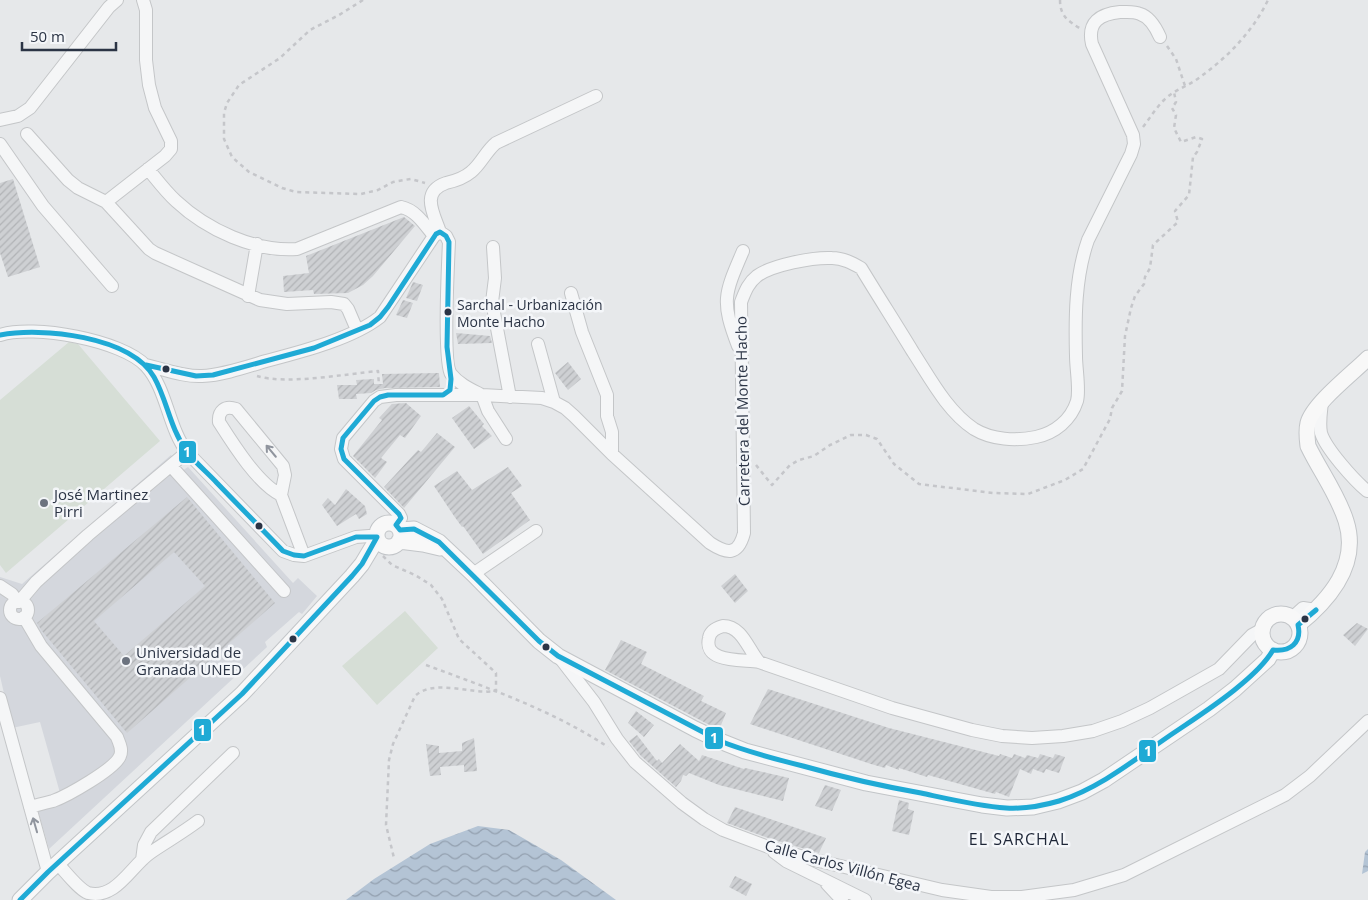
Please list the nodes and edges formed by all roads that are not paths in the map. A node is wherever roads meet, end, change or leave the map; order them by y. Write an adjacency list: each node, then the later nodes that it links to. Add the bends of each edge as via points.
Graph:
1 (117, 0): 5 (street, via 30,108 18,116)
2 (143, 0): 8 (street, via 149,85 172,149)
3 (1160, 37): 20 (street, Carretera del Monte Hacho, via 1154,24 1141,14 1128,11 1101,16 1093,24 1092,44 1134,139 1131,154 1083,254 1076,306 1078,399 1073,412 1055,430 1029,439 1014,439 995,437 974,429 937,389 861,268 843,259 823,258 782,265 755,277 741,302)
4 (596, 96): 10 (street, via 496,142 473,171 434,190 430,201)
5 (0, 120)
6 (27, 134): 9 (street, via 68,180)
7 (0, 144): 14 (street, via 38,199)
8 (148, 169): 9 (street); 11 (street, via 176,201 199,219 218,230)
9 (106, 202): 16 (street, via 155,254)
10 (437, 234): 11 (street, via 409,209 401,207 297,249); 17 (street, via 380,318); 23 (street, via 446,236 449,242 447,362)
11 (257, 244): 16 (street)
12 (493, 248): 26 (street, via 495,278 492,302)
13 (742, 251): 20 (street, via 726,298 729,322)
14 (112, 286)
15 (571, 293): 31 (street, via 582,332 607,395)
16 (248, 296): 17 (street, via 287,304 338,302 348,309)
17 (357, 330): 22 (street, via 314,348 212,375 196,376)
18 (0, 335): 22 (street, via 22,330 60,333 120,350)
19 (538, 344): 27 (street)
20 (741, 356): 31 (street, Carretera del Monte Hacho, via 744,533 736,550 721,551 710,543)
21 (1368, 358): 28 (main road)
22 (146, 365): 30 (street, via 159,388 175,434)
23 (451, 374): 24 (street, via 450,390); 25 (street, Carretera del Monte Hacho)
24 (443, 395): 25 (street); 36 (street, via 380,397 342,438 344,459 401,518)
25 (482, 395): 26 (street, Carretera del Monte Hacho); 29 (street)
26 (510, 397): 27 (street, Carretera del Monte Hacho, via 542,398)
27 (554, 402): 31 (street, Carretera del Monte Hacho, via 574,416)
28 (1322, 402): 33 (street, via 1320,426 1324,440); 43 (main road, via 1308,422 1308,446 1346,522 1348,554 1337,585)
29 (506, 439)
30 (187, 452): 32 (street); 37 (street, via 283,551)
31 (612, 454)
32 (171, 466): 40 (street); 42 (street, via 50,568)
33 (1367, 491)
34 (281, 495): 34 (street, one-way to 34, via 285,475 281,462 236,409 225,408 218,417 219,422 261,481); 37 (street)
35 (536, 531): 38 (street)
36 (388, 539): 37 (street, via 356,538); 38 (main road, via 446,550); 54 (main road, via 242,694)
37 (304, 556)
38 (473, 574): 45 (main road)
39 (0, 586): 42 (street, via 12,594)
40 (284, 591)
41 (0, 594): 42 (street)
42 (16, 603): 50 (street, via 27,607 24,618 41,646 117,737 121,749 114,764 72,792)
43 (1301, 619): 44 (main road, via 1275,615 1265,623); 44 (main road, via 1295,645 1285,651)
44 (1264, 642): 45 (main road, via 1235,689 1104,780 1058,801 1008,808 866,784 745,751 703,733); 46 (street, via 1122,721 1093,731 1040,738 972,730 892,708)
45 (558, 656): 52 (street, Calle Carlos Villón Egea, via 626,751 649,775 704,819 723,830)
46 (759, 662)
47 (0, 698): 50 (street)
48 (1368, 721): 52 (street, Calle Carlos Villón Egea, via 1310,776 1284,795 1124,875 1074,890 1022,897 991,897 942,890)
49 (233, 753): 53 (street, via 151,832 144,845)
50 (30, 806): 54 (street, one-way to 50)
51 (198, 822): 53 (street)
52 (771, 848): 55 (street, via 786,861)
53 (142, 860): 54 (street, via 120,884 106,892 93,894)
54 (53, 868): 56 (main road)
55 (824, 880): 57 (street); 58 (street)
56 (20, 900)
57 (842, 900)
58 (865, 900)

